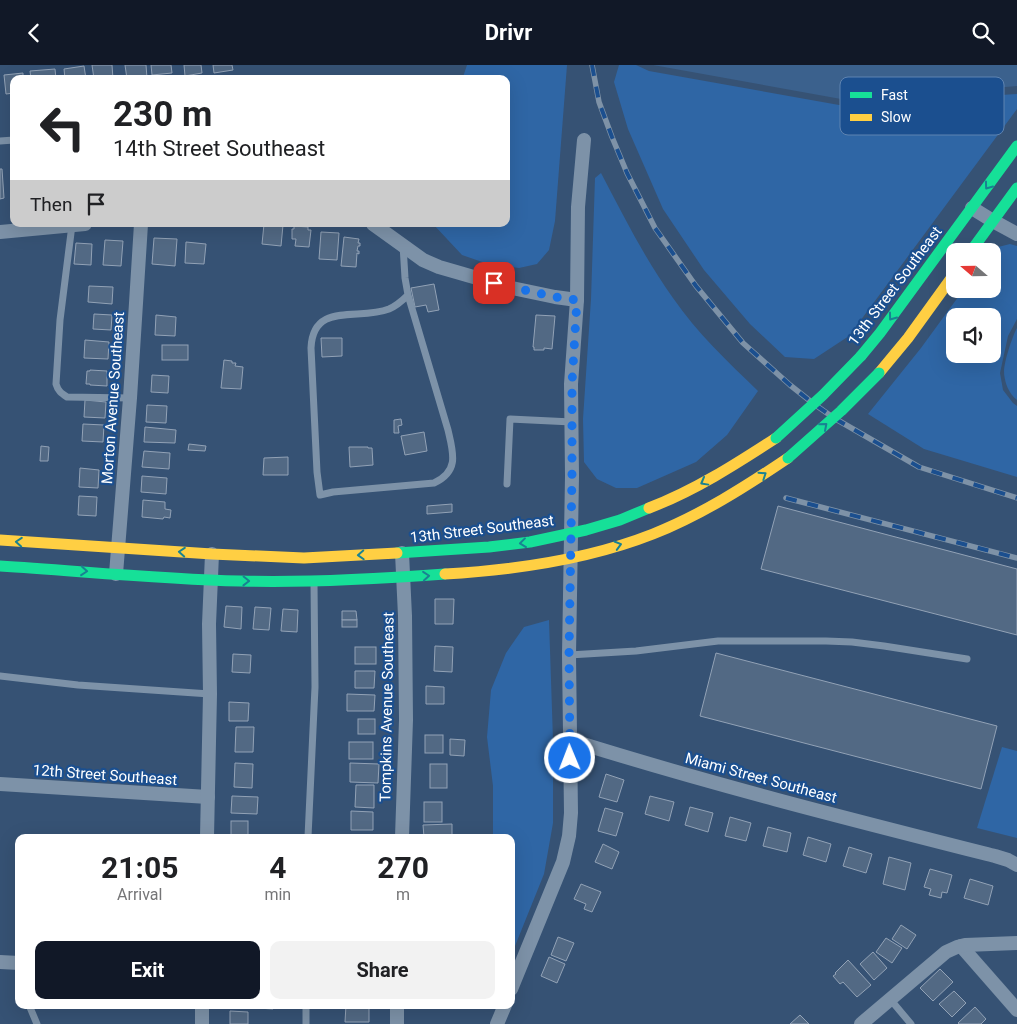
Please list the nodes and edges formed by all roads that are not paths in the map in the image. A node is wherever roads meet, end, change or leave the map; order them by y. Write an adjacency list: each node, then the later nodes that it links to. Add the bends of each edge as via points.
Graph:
1 (584, 140): 16 (street, via 578,207)
2 (1017, 146): 4 (main road, 13th Street Southeast, one-way to 4)
3 (1017, 188): 5 (main road)
4 (972, 208): 5 (street); 20 (main road, 13th Street Southeast, one-way to 20, bridge, via 861,356 776,438 731,467 658,505 620,520)
5 (992, 221): 11 (street); 12 (main road)
6 (49, 227): 10 (street)
7 (78, 227): 17 (lane, via 60,320 56,384 67,397)
8 (141, 227): 17 (street, Morton Avenue Southeast)
9 (377, 227): 13 (street)
10 (0, 232)
11 (1017, 235)
12 (977, 243)
13 (403, 245): 15 (lane); 16 (street, via 439,267 512,288)
14 (946, 285): 25 (main road, one-way to 14, bridge, via 633,541 670,526 714,505 788,458 879,373)
15 (408, 295): 15 (lane, via 390,309 328,318 314,329 311,348 320,495 434,483 449,473 453,465 448,429)
16 (577, 300): 18 (street)
17 (130, 398): 22 (street, Morton Avenue Southeast)
18 (572, 422): 19 (lane, via 510,419); 20 (street)
19 (508, 484)
20 (571, 533): 23 (main road, 13th Street Southeast, one-way to 23, via 489,547); 25 (street)
21 (0, 540): 22 (main road, 13th Street Southeast, one-way to 21)
22 (118, 548): 24 (main road, 13th Street Southeast, one-way to 22); 27 (street, Morton Avenue Southeast)
23 (402, 553): 24 (main road, 13th Street Southeast, one-way to 24, via 304,558); 28 (street, Tompkins Avenue Southeast)
24 (212, 554): 29 (street)
25 (571, 558): 28 (main road, one-way to 25, via 493,570); 31 (street)
26 (0, 566): 27 (main road, one-way to 27)
27 (116, 574): 29 (main road)
28 (403, 578): 30 (main road); 40 (street, Tompkins Avenue Southeast, via 406,720)
29 (210, 580): 30 (main road, one-way to 30); 34 (street)
30 (314, 582): 39 (lane, via 316,687)
31 (569, 655): 32 (lane, via 718,641 826,641); 35 (street)
32 (967, 659)
33 (0, 676): 34 (lane)
34 (210, 694): 37 (street)
35 (570, 740): 41 (street, Miami Street Southeast, via 790,804 1002,858); 46 (street, via 569,836 563,862)
36 (0, 784): 37 (street, 12th Street Southeast)
37 (208, 797): 38 (street)
38 (207, 834)
39 (308, 834)
40 (402, 834)
41 (1017, 865)
42 (1017, 943): 43 (street)
43 (961, 946): 47 (street, via 946,952); 53 (street)
44 (0, 962): 45 (street)
45 (15, 963)
46 (515, 979)
47 (890, 999): 59 (street); 60 (lane)
48 (31, 1009): 54 (lane)
49 (202, 1009): 55 (street)
50 (306, 1009): 56 (lane)
51 (397, 1009): 57 (street)
52 (503, 1009): 58 (street)
53 (1017, 1010)
54 (37, 1024)
55 (202, 1024)
56 (306, 1024)
57 (397, 1024)
58 (497, 1024)
59 (861, 1024)
60 (911, 1024)

